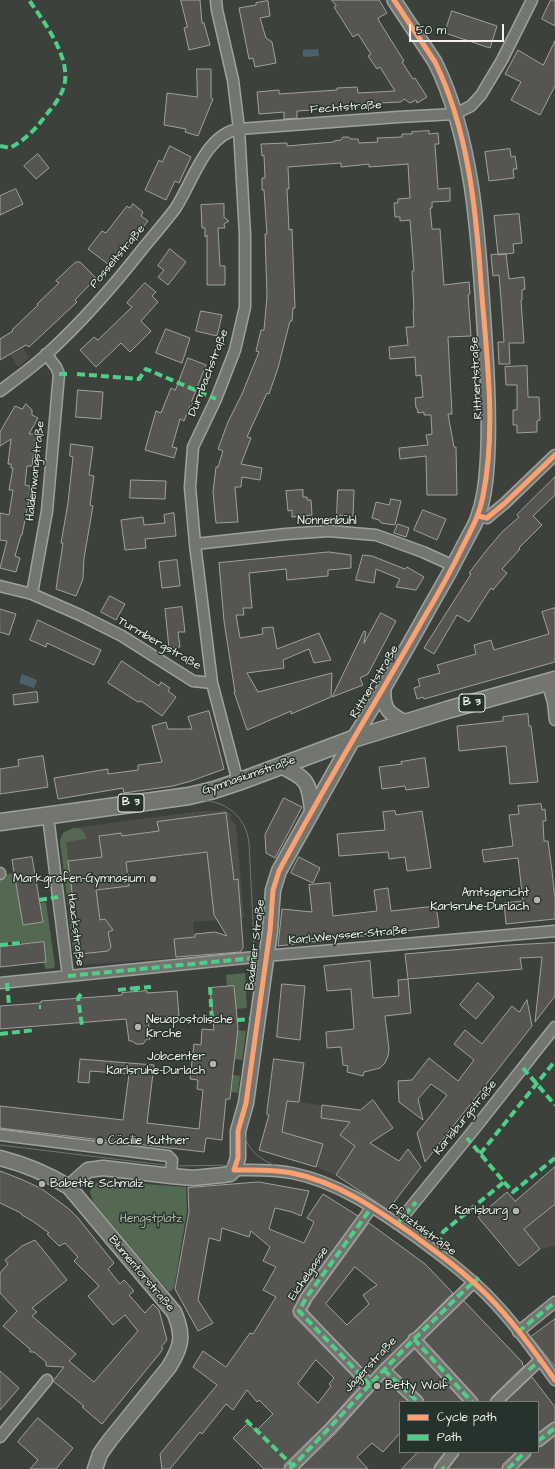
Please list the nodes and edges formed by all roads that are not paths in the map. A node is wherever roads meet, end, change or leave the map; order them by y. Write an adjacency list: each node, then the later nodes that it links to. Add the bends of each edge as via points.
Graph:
1 (216, 0): 5 (street, Dürrbachstraße, via 233,80)
2 (394, 0): 4 (street, Rittnertstraße, via 435,62)
3 (532, 0): 4 (street, via 481,95 471,106)
4 (455, 114): 5 (street, Fechtstraße); 9 (street, Rittnertstraße, via 468,168 474,209 488,386 489,445)
5 (239, 129): 6 (street, Posseltstraße, via 224,134 214,142 175,209 122,275); 10 (street, Dürrbachstraße, via 245,236 245,307 235,350 194,447 190,487)
6 (46, 354): 7 (street, Posseltstraße); 13 (street, Haldenwangstraße, via 59,374 46,511)
7 (0, 391)
8 (555, 455): 9 (street, via 505,504 487,518)
9 (478, 516): 11 (street, Rittnertstraße)
10 (195, 544): 11 (street, Nonnenbühl, via 329,531 376,535); 15 (street, Dürrbachstraße)
11 (454, 566): 16 (street, Rittnertstraße)
12 (0, 586): 13 (street, Turmbergstraße)
13 (32, 594): 15 (street, Turmbergstraße, via 122,636 193,681)
14 (551, 681): 17 (street); 18 (main road, B 3)
15 (212, 683): 21 (street, Turmbergstraße)
16 (384, 688): 18 (street, via 384,703 389,713); 19 (street, Rittnertstraße)
17 (555, 720)
18 (407, 723): 19 (main road, B 3)
19 (353, 739): 20 (main road, Gymnasiumstraße / B 3); 22 (main road, Badener Straße)
20 (281, 766): 21 (main road, Gymnasiumstraße / B 3); 22 (main road, via 297,774 310,788)
21 (238, 782): 23 (main road, Gymnasiumstraße / B 3, via 189,796)
22 (312, 810): 26 (main road, Badener Straße, via 279,871 273,890)
23 (48, 816): 24 (main road, Gymnasiumstraße / B 3); 27 (street, Hauckstraße)
24 (0, 822)
25 (555, 931): 26 (street, Karl-Weysser-Straße)
26 (265, 956): 27 (street, Karl-Weysser-Straße); 32 (main road, Badener Straße, via 246,1103 238,1131 238,1158)
27 (68, 976): 28 (street, Karl-Weysser-Straße)
28 (0, 983)
29 (555, 1027): 36 (street, Karlsburgstraße)
30 (0, 1135): 33 (street, via 168,1156 172,1160)
31 (0, 1158): 34 (main road, Blumentorstraße, via 55,1178)
32 (234, 1170): 33 (main road, Pfinztalstraße, via 230,1174 193,1178); 35 (street, Pfinztalstraße, via 276,1170 305,1176 323,1181)
33 (171, 1176): 34 (main road, Pfinztalstraße, via 103,1168 88,1170)
34 (69, 1187): 55 (main road, Blumentorstraße, via 174,1312 180,1326 180,1343 174,1359 110,1440 100,1454)
35 (372, 1207): 36 (street, Pfinztalstraße); 46 (street, Eichelgasse, via 299,1311)
36 (397, 1224): 37 (street, Pfinztalstraße)
37 (474, 1282): 39 (street, Pfinztalstraße); 40 (street, Jägerstraße)
38 (555, 1302): 39 (street)
39 (518, 1332): 41 (street, Pfinztalstraße)
40 (414, 1339): 43 (street, Jägerstraße); 48 (street)
41 (540, 1360): 42 (street, Pfinztalstraße); 49 (street)
42 (552, 1369): 45 (street, Pfinztalstraße)
43 (384, 1370): 46 (street, Jägerstraße); 47 (street)
44 (47, 1380): 51 (street)
45 (555, 1380)
46 (370, 1385): 56 (street, Jägerstraße)
47 (417, 1401)
48 (471, 1401)
49 (497, 1401)
50 (555, 1428): 52 (street)
51 (0, 1437)
52 (539, 1440)
53 (453, 1453): 57 (street)
54 (523, 1453): 58 (street)
55 (95, 1469)
56 (290, 1469)
57 (440, 1469)
58 (508, 1469)

